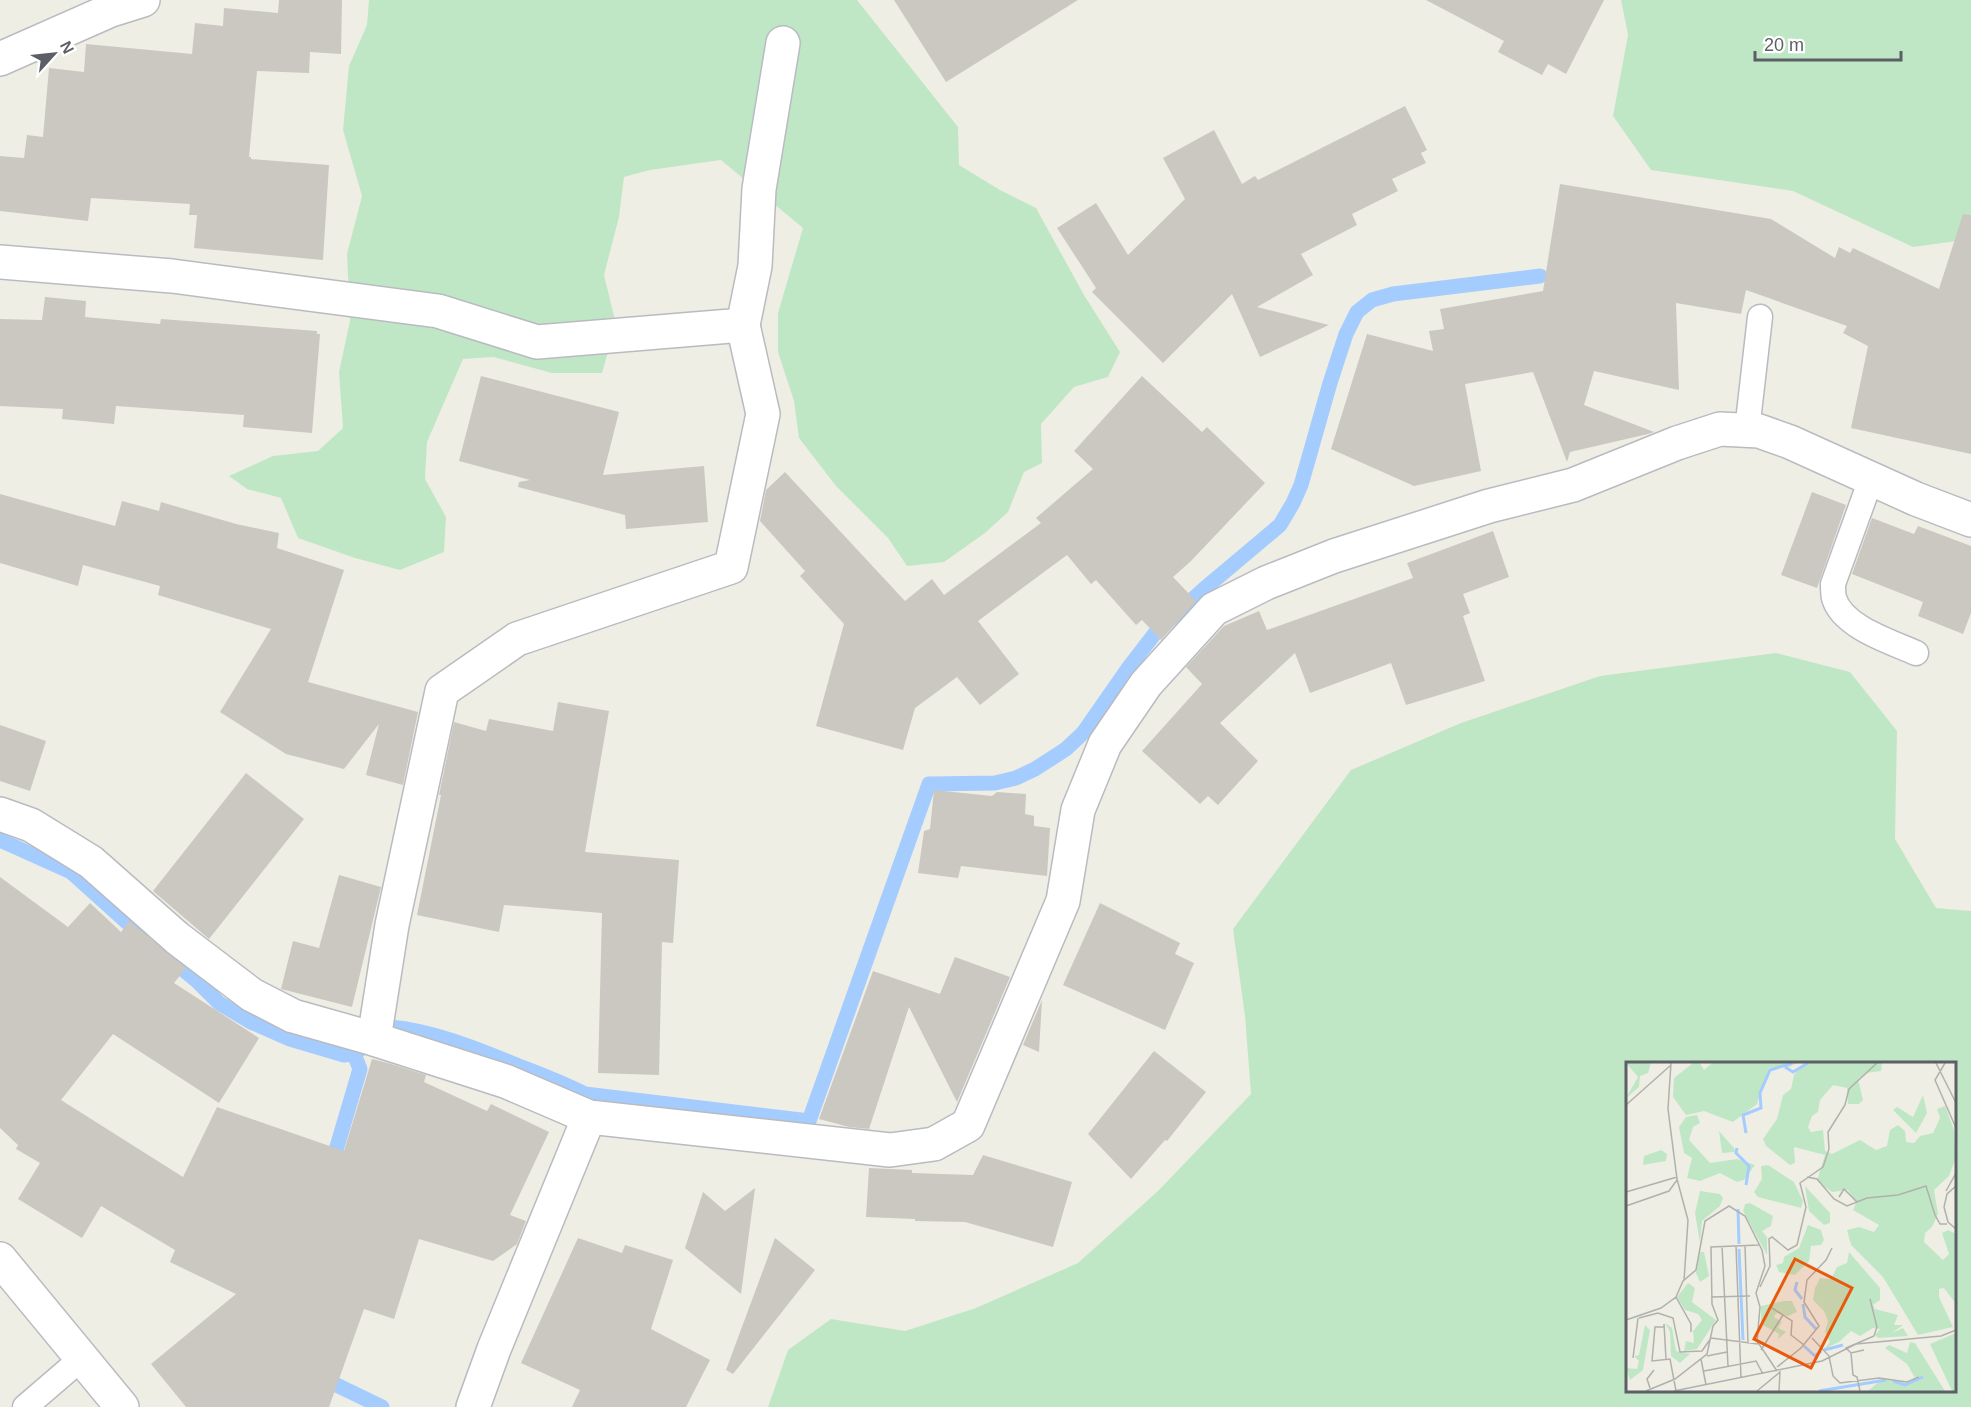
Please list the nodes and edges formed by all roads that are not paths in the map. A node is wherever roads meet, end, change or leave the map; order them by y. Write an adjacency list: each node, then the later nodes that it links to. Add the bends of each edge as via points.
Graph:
1 (143, 0): 3 (street)
2 (783, 43): 6 (street, via 759,189 755,266)
3 (0, 59)
4 (0, 262): 6 (street, via 172,276 438,311 537,342)
5 (1760, 317): 7 (lane)
6 (743, 325): 12 (street, via 763,414 730,567 517,639 442,691 392,925)
7 (1747, 430): 8 (street, via 1790,442); 13 (street, via 1720,429 1572,485 1490,506 1334,556 1214,609 1146,684 1105,744 1078,810 1063,901 969,1125 934,1144 890,1150)
8 (1871, 479): 9 (street); 10 (lane, via 1833,584 1834,598 1841,612 1858,627)
9 (1971, 520)
10 (1917, 653)
11 (0, 814): 12 (street, via 31,825 91,862 177,938 252,994 293,1016)
12 (374, 1039): 13 (street, via 505,1081)
13 (589, 1117): 18 (street)
14 (0, 1259): 15 (street)
15 (82, 1358): 16 (lane); 17 (street)
16 (25, 1407)
17 (122, 1407)
18 (473, 1407)

